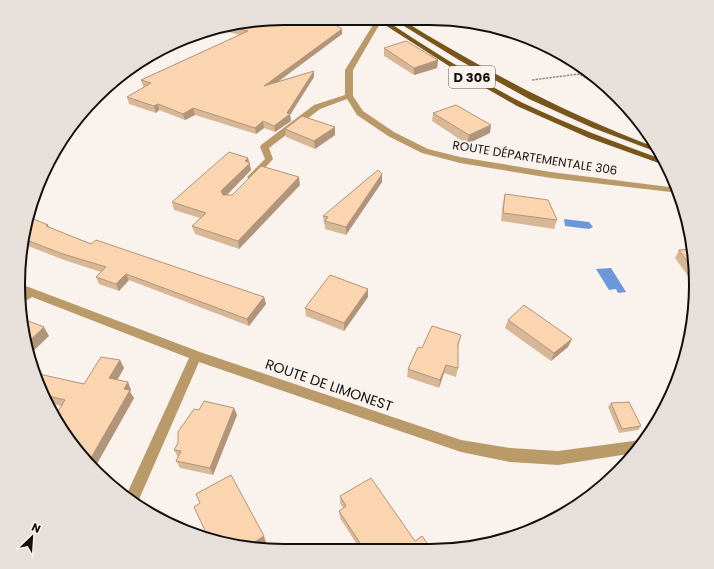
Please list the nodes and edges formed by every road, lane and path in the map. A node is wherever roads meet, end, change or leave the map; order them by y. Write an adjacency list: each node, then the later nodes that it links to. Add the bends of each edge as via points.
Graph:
1 (375, 25): 6 (street, ROUTE DÉPARTEMENTALE 306, via 349,70)
2 (388, 25): 8 (main road, ROUTE DÉPARTEMENTALE 306 / D 306, via 521,105)
3 (406, 25): 5 (main road, D 306)
4 (587, 79): 5 (path, via 578,74 534,79)
5 (511, 86): 7 (main road, D 306, via 568,114)
6 (349, 96): 9 (street, via 317,108 264,147 269,159); 10 (street, ROUTE DÉPARTEMENTALE 306, via 360,112 391,134 425,151 460,160 551,175)
7 (650, 148)
8 (657, 160)
9 (244, 185)
10 (671, 190)
11 (25, 290): 12 (street, ROUTE DE LIMONEST)
12 (31, 292): 13 (street); 14 (street, ROUTE DE LIMONEST)
13 (26, 296)
14 (196, 356): 15 (street, ROUTE DE LIMONEST, via 461,446 510,455 558,458); 16 (street)
15 (631, 447)
16 (134, 495)

